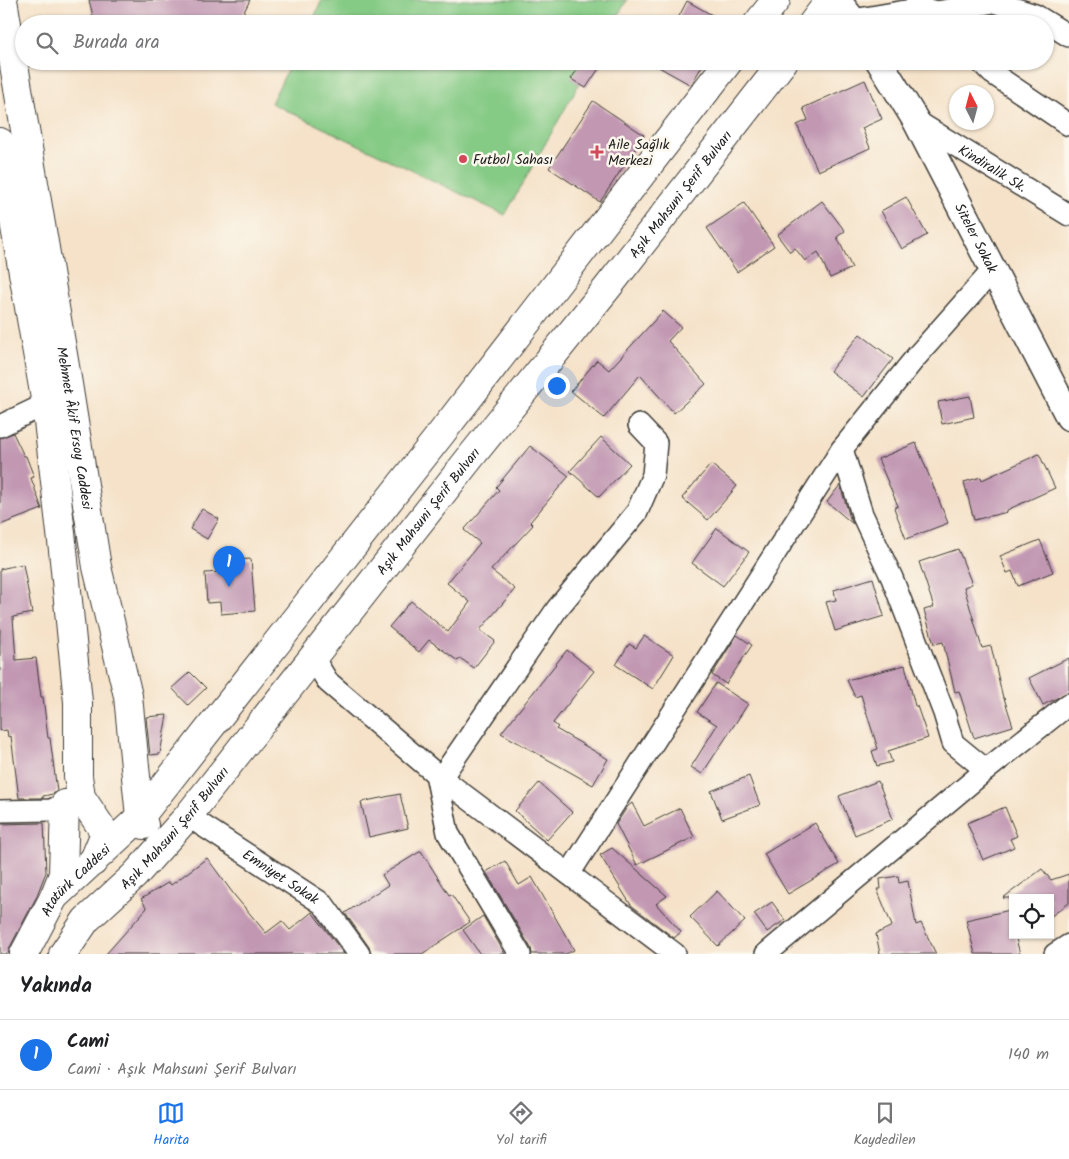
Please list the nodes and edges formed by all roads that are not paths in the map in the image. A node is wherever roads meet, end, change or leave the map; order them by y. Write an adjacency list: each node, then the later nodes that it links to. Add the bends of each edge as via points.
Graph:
1 (3, 0): 21 (main road, Mehmet Âkif Ersoy Caddesi)
2 (776, 0): 5 (main road)
3 (830, 0): 6 (main road)
4 (849, 14): 7 (street, via 923,8)
5 (765, 15)
6 (819, 15)
7 (936, 15)
8 (952, 15): 9 (street, via 994,2)
9 (1035, 15)
10 (1054, 27): 11 (street)
11 (1069, 36)
12 (722, 70): 34 (main road)
13 (777, 70): 27 (main road, Aşık Mahsuni Şerif Bulvarı, via 608,287)
14 (885, 70): 16 (street, Siteler Sokak)
15 (989, 70): 17 (street)
16 (916, 121): 19 (street, Kindiralik Sk.); 20 (street, Siteler Sokak)
17 (1069, 125)
18 (0, 142): 22 (main road, Mehmet Âkif Ersoy Caddesi)
19 (1069, 216)
20 (992, 270): 23 (street, Siteler Sokak); 26 (street)
21 (68, 384): 22 (street); 34 (main road, Mehmet Âkif Ersoy Caddesi, via 97,567 128,696)
22 (46, 404): 24 (street); 31 (main road, Mehmet Âkif Ersoy Caddesi, via 78,702 78,776)
23 (1069, 417)
24 (0, 426)
25 (639, 426): 30 (street, via 656,443 653,475 637,512 557,609)
26 (842, 449): 29 (street, via 862,514 892,578 953,743); 37 (street)
27 (312, 656): 30 (street, via 328,682); 33 (main road, Aşık Mahsuni Şerif Bulvarı)
28 (1069, 704): 29 (street)
29 (986, 770): 46 (street)
30 (439, 776): 37 (street); 44 (street, via 448,833)
31 (73, 801): 32 (street, via 52,810); 36 (main road, Mehmet Âkif Ersoy Caddesi, via 105,833); 39 (main road, via 63,874)
32 (0, 811)
33 (188, 816): 35 (main road, Aşık Mahsuni Şerif Bulvarı); 43 (street, Emniyet Sokak, via 323,904)
34 (140, 817): 35 (main road, Mehmet Âkif Ersoy Caddesi); 36 (main road, Atatürk Caddesi)
35 (156, 852): 38 (main road, Aşık Mahsuni Şerif Bulvarı)
36 (93, 862): 38 (main road, via 105,881); 39 (main road, Atatürk Caddesi)
37 (568, 874): 45 (street)
38 (134, 876): 42 (main road, Aşık Mahsuni Şerif Bulvarı, via 86,920)
39 (54, 897): 41 (main road, Atatürk Caddesi)
40 (1069, 945): 47 (street)
41 (24, 954)
42 (63, 954)
43 (359, 954)
44 (520, 954)
45 (675, 954)
46 (766, 954)
47 (1055, 954)

